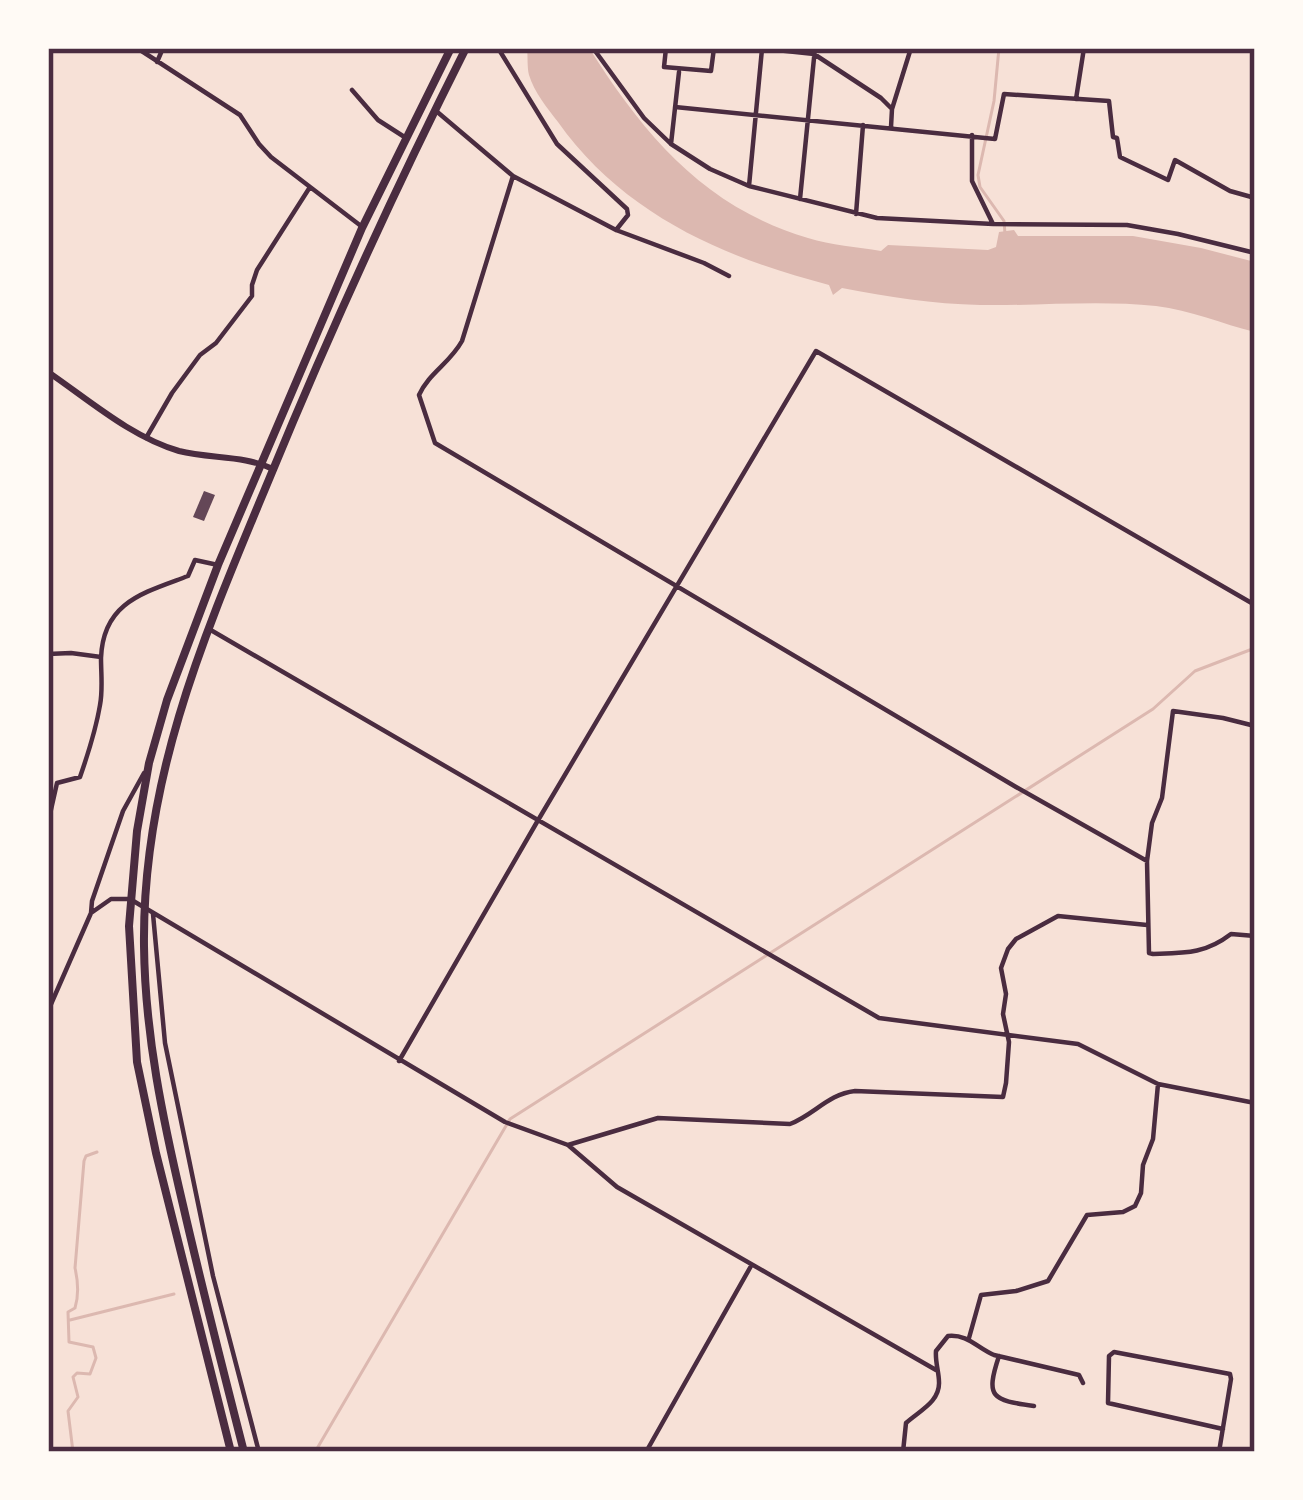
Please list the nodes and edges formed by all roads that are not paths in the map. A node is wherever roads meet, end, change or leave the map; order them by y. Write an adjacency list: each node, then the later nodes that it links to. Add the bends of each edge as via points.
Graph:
1 (137, 48): 13 (street)
2 (163, 48): 13 (street)
3 (451, 48): 25 (highway)
4 (466, 48): 19 (highway)
5 (498, 48): 35 (street, via 557,144 627,209)
6 (593, 48): 26 (street)
7 (666, 48): 14 (street, via 664,67)
8 (714, 48): 14 (street, via 711,71)
9 (759, 48): 12 (street); 20 (street)
10 (911, 48): 18 (street)
11 (1084, 48): 16 (street)
12 (815, 51): 18 (street); 21 (street)
13 (157, 62): 29 (street, via 240,115 271,157)
14 (680, 70): 17 (street)
15 (352, 90): 25 (street)
16 (1076, 99): 24 (street, via 1004,94 994,139); 30 (street, via 1109,101 1120,157 1168,180 1175,160)
17 (675, 106): 20 (street); 26 (street)
18 (892, 109): 23 (street)
19 (435, 110): 27 (street); 41 (highway)
20 (755, 114): 21 (street); 28 (street)
21 (808, 119): 22 (street); 31 (street)
22 (863, 125): 23 (street); 32 (street)
23 (891, 127): 24 (street)
24 (972, 135): 33 (street, via 972,182)
25 (406, 138): 34 (highway)
26 (671, 144): 28 (street)
27 (513, 176): 35 (street); 43 (street, via 462,341 419,395 434,443)
28 (748, 186): 31 (street)
29 (310, 187): 34 (street); 39 (street, via 257,270 252,296 200,355)
30 (1255, 198)
31 (800, 199): 32 (street)
32 (856, 214): 33 (street)
33 (995, 224): 36 (street, via 1127,225)
34 (362, 228): 40 (highway)
35 (616, 230): 37 (street)
36 (1255, 253)
37 (729, 276)
38 (48, 372): 39 (street)
39 (146, 438): 40 (street)
40 (262, 464): 41 (street); 42 (highway)
41 (273, 469): 45 (highway)
42 (218, 565): 47 (street, via 195,560 188,576 136,596 108,623); 49 (highway)
43 (677, 587): 44 (street, via 816,350); 50 (street); 52 (street)
44 (1255, 605)
45 (207, 628): 50 (street); 54 (highway, via 164,765 151,830)
46 (48, 654): 47 (street)
47 (101, 657): 51 (street, via 100,703 80,777 57,783)
48 (1255, 726): 52 (street, via 1173,711)
49 (149, 763): 53 (highway); 55 (street, via 123,811)
50 (537, 822): 59 (street, via 879,1018); 60 (street)
51 (48, 823)
52 (1147, 861): 56 (street)
53 (130, 899): 54 (street); 55 (street, via 111,899); 71 (highway, via 140,1076)
54 (149, 911): 60 (street); 72 (highway, via 147,1008 159,1100); 73 (street, via 165,1043)
55 (91, 913): 58 (street)
56 (1147, 926): 57 (street, via 1153,954 1202,952 1231,934); 59 (street, via 1058,916 1016,939 1001,968)
57 (1255, 936)
58 (48, 1006)
59 (1006, 1035): 61 (street, via 1083,1046); 63 (street, via 1005,1093 998,1098 855,1091 790,1124 658,1118)
60 (399, 1061): 63 (street, via 508,1124)
61 (1158, 1084): 62 (street); 65 (street, via 1135,1207 1088,1215 1048,1281 981,1295)
62 (1255, 1103)
63 (568, 1145): 64 (street, via 617,1187)
64 (751, 1266): 67 (street); 74 (street)
65 (969, 1338): 66 (street); 67 (street, via 941,1341)
66 (999, 1356): 68 (street, via 1079,1375); 69 (street, via 995,1395)
67 (936, 1370): 75 (street, via 937,1394 906,1423)
68 (1083, 1383)
69 (1034, 1406)
70 (1223, 1429): 70 (street, via 1230,1374 1109,1356 1108,1403); 76 (street)
71 (231, 1452)
72 (244, 1452)
73 (259, 1452)
74 (646, 1452)
75 (903, 1452)
76 (1219, 1452)

